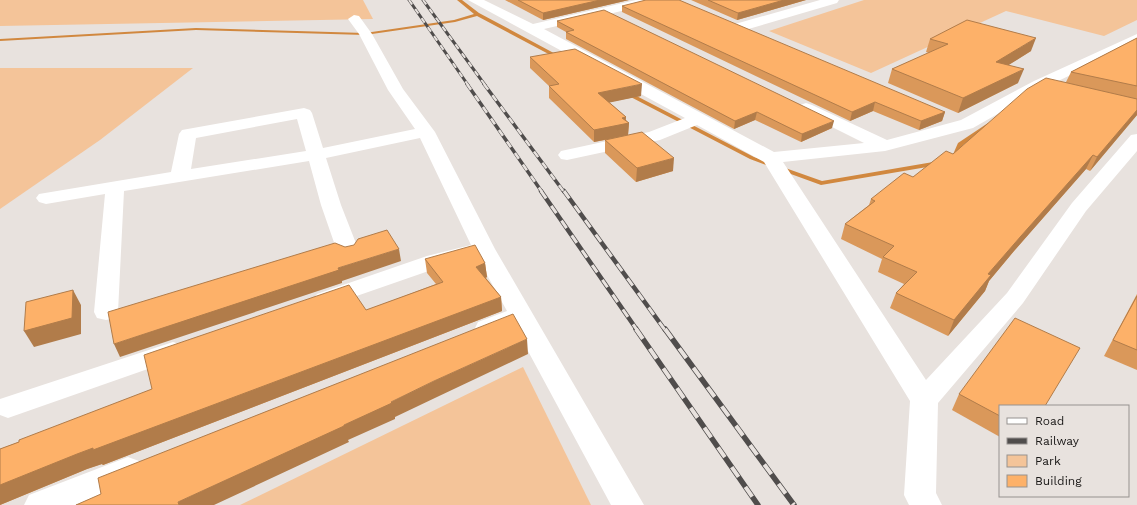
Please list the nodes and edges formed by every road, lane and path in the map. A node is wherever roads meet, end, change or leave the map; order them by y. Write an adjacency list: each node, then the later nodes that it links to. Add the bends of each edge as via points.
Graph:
1 (474, 0): 9 (street)
2 (652, 0): 4 (street)
3 (833, 0): 8 (street)
4 (606, 11): 7 (street); 9 (street)
5 (354, 19): 18 (street, via 396,90)
6 (726, 21): 8 (street)
7 (627, 22)
8 (740, 27): 10 (street)
9 (532, 28): 16 (street)
10 (762, 37)
11 (1137, 38): 12 (street)
12 (1039, 84): 13 (street); 17 (street)
13 (1062, 89)
14 (792, 101): 20 (street)
15 (945, 115): 17 (street)
16 (699, 119): 22 (street, via 654,136); 23 (street)
17 (967, 124): 20 (street)
18 (426, 132): 21 (street); 27 (street)
19 (1137, 139): 34 (street, via 1079,207 1015,298)
20 (885, 146): 23 (street)
21 (315, 155): 24 (street); 24 (street, via 305,114 296,114 188,134); 28 (street)
22 (567, 155)
23 (775, 164): 34 (street)
24 (180, 177): 25 (street)
25 (115, 187): 26 (street); 30 (street)
26 (46, 198)
27 (484, 248): 29 (street, via 435,261); 31 (street)
28 (348, 251)
29 (300, 307)
30 (106, 312)
31 (521, 315): 32 (street); 38 (street)
32 (462, 338)
33 (195, 343): 35 (street)
34 (924, 400): 39 (street, via 920,495)
35 (8, 408)
36 (151, 461): 37 (street)
37 (40, 505)
38 (628, 505)
39 (926, 505)

